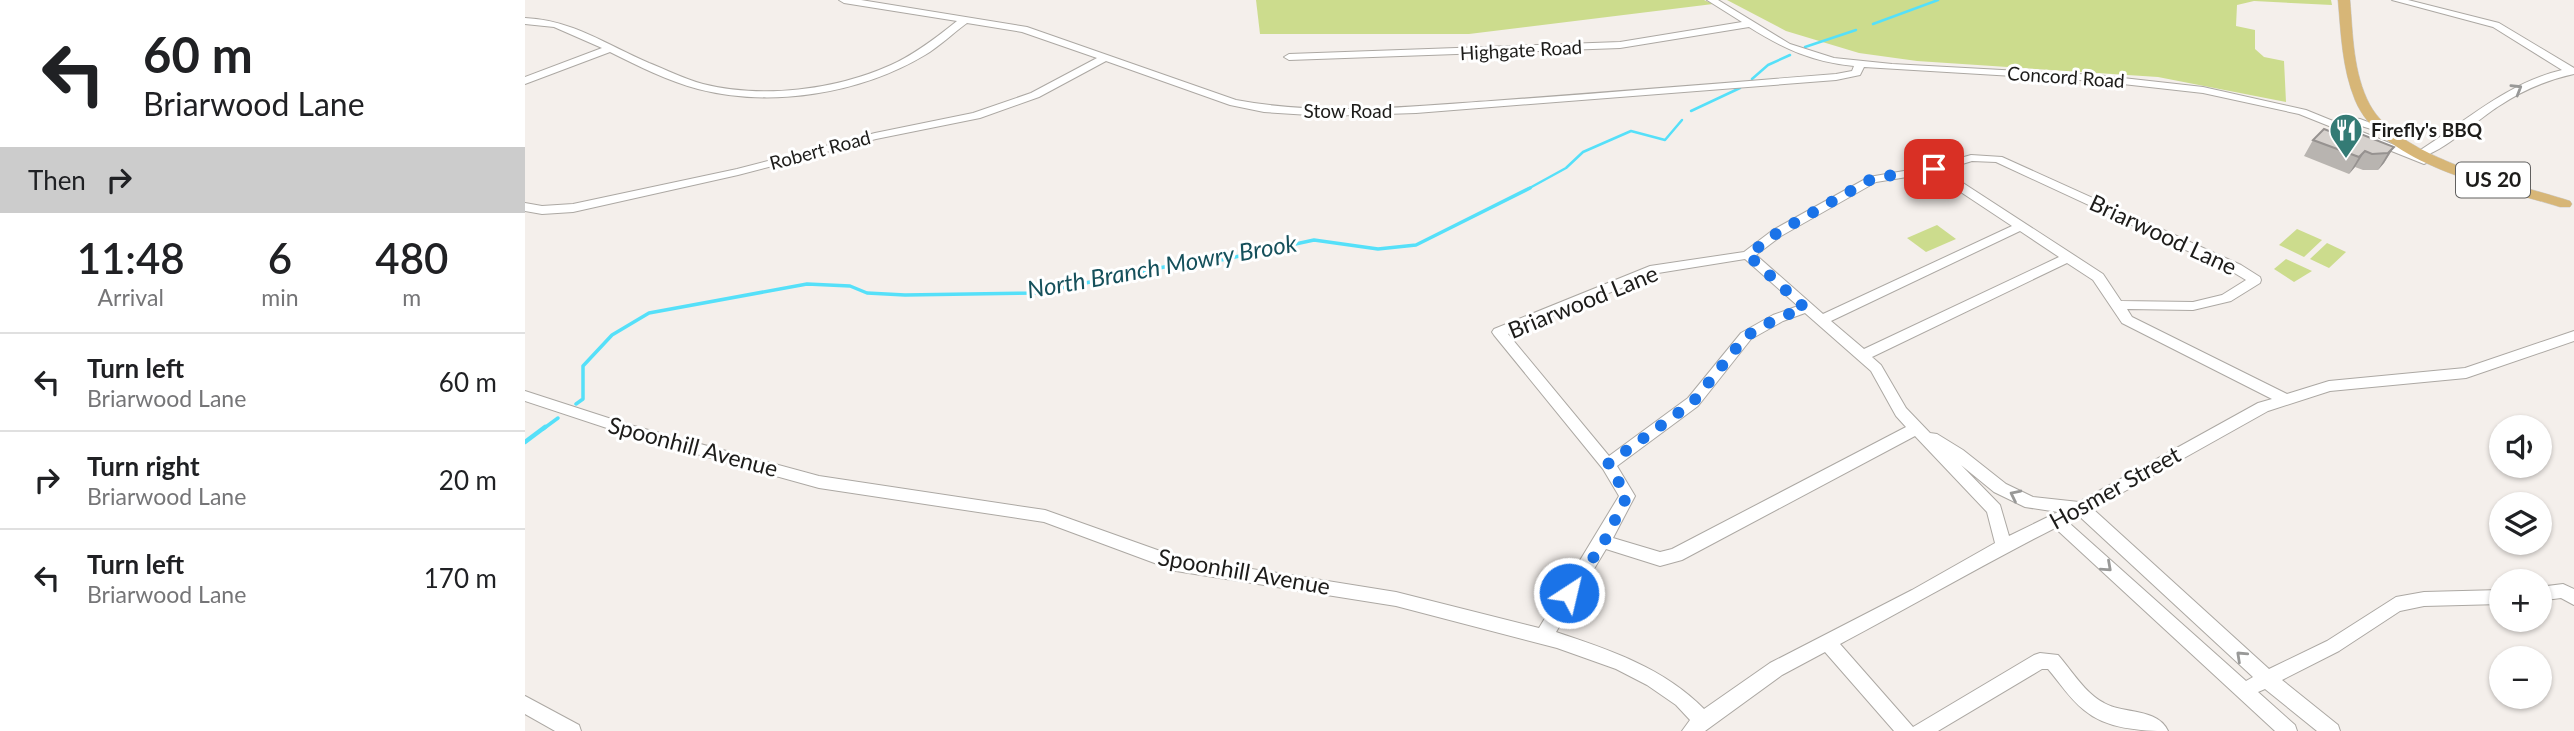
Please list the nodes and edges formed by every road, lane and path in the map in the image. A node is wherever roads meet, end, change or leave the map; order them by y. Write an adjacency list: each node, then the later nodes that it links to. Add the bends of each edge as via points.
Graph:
1 (844, 0): 5 (street, Stow Road)
2 (1712, 0): 7 (street, Concord Road)
3 (2344, 0): 15 (main road, via 2351,71 2348,96 2352,107)
4 (2397, 0): 12 (street, via 2496,24)
5 (966, 19): 8 (street, via 920,53 885,71 804,90 751,92 706,87); 10 (street, Stow Road, via 1036,32)
6 (525, 21): 8 (street, via 561,25)
7 (1751, 24): 9 (street, Highgate Road, via 1620,45); 11 (street, Concord Road, via 1800,52)
8 (608, 49): 13 (street)
9 (1289, 57)
10 (1105, 58): 11 (street, Stow Road, via 1234,103 1333,113 1836,78 1856,74); 20 (street, Robert Road, via 1035,95 976,116 573,208)
11 (1860, 65): 14 (street, Concord Road, via 2157,83 2270,104)
12 (2572, 71): 17 (street, one-way to 12, via 2516,89)
13 (525, 81)
14 (2326, 120): 15 (street); 16 (street, Concord Road)
15 (2373, 125): 16 (street); 17 (main road, US 20)
16 (2345, 128): 17 (street, Concord Road)
17 (2423, 157): 19 (main road, US 20, via 2486,184)
18 (1934, 169): 21 (street); 22 (street, Briarwood Lane, via 1873,178 1777,233); 24 (street, Briarwood Lane, via 1971,158 1998,159 2255,280 2227,298 2193,306)
19 (2569, 205)
20 (525, 207)
21 (2021, 226): 23 (street); 26 (street)
22 (1748, 255): 25 (street); 32 (street, Briarwood Lane, via 1655,269 1499,332)
23 (2069, 257): 24 (street, via 2098,277); 28 (street)
24 (2117, 305): 30 (street, via 2127,320)
25 (1805, 308): 26 (street); 32 (street, via 1746,336 1693,402)
26 (1821, 320): 28 (street)
27 (2574, 336): 30 (street, Hosmer Street, via 2466,373 2329,386)
28 (1863, 356): 31 (street, via 1876,368)
29 (525, 396): 40 (street, Spoonhill Avenue, via 616,427 819,482 1045,516 1176,564 1385,597)
30 (2285, 399): 33 (street, Hosmer Street, via 2206,436)
31 (1915, 429): 33 (street, one-way to 31, via 2031,503 2000,488 1958,454); 35 (street, via 1676,555 1660,559); 36 (street, via 1994,509)
32 (1608, 464): 35 (street, Briarwood Lane, via 1627,496)
33 (2081, 508): 34 (street, Hosmer Street); 42 (street, one-way to 33)
34 (2057, 521): 36 (street, Hosmer Street); 43 (street, one-way to 43)
35 (1604, 542): 40 (street, Briarwood Lane)
36 (2004, 546): 41 (street, Hosmer Street)
37 (2552, 592): 39 (street, via 2563,591)
38 (2489, 597): 42 (street, via 2396,604 2333,646)
39 (2574, 598)
40 (1543, 636): 45 (street, Spoonhill Avenue, via 1600,654 1653,679 1682,699)
41 (1827, 642): 45 (street, Hosmer Street, via 1761,678); 47 (street)
42 (2268, 680): 43 (street); 51 (street)
43 (2243, 691): 50 (street)
44 (525, 704): 46 (street)
45 (1697, 726)
46 (572, 731)
47 (1906, 731)
48 (1921, 731): 49 (street, via 2040,661 2052,662 2095,708 2114,717 2139,720)
49 (2159, 731)
50 (2288, 731)
51 (2331, 731)

